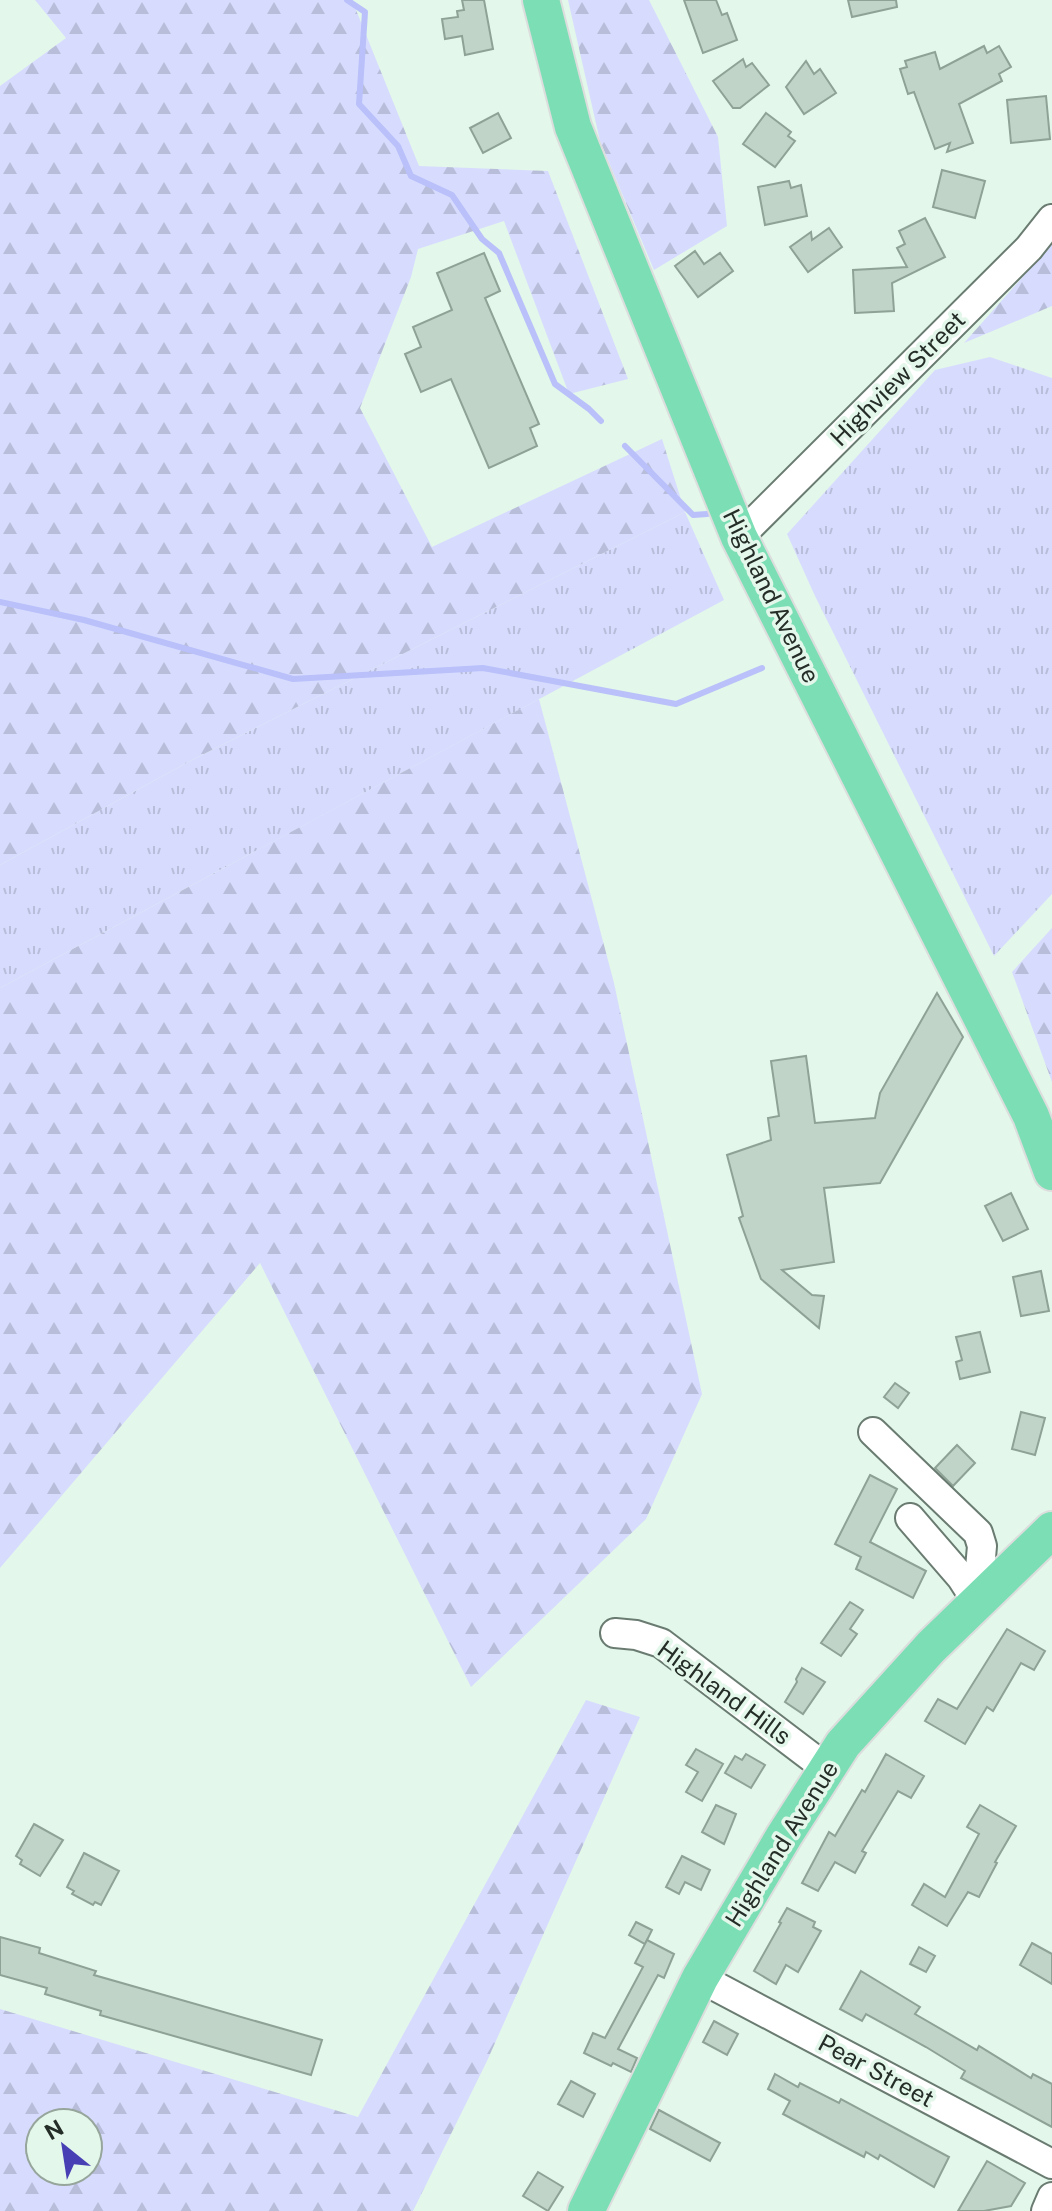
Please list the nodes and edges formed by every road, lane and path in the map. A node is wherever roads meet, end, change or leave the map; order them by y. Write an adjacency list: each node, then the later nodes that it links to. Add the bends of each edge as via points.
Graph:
1 (541, 0): 3 (main road, Highland Avenue, via 573,127)
2 (1052, 219): 3 (street, Highview Street)
3 (739, 537): 4 (main road, Highland Avenue, via 1031,1116)
4 (1052, 1172)
5 (873, 1432): 8 (street, via 978,1533 982,1546)
6 (910, 1518): 8 (street)
7 (1052, 1530): 8 (main road, Highland Avenue)
8 (977, 1602): 10 (main road, Highland Avenue, via 850,1735)
9 (615, 1633): 10 (street, Highland Hills, via 661,1643)
10 (827, 1769): 11 (main road, Highland Avenue)
11 (700, 1978): 12 (street, Pear Street); 14 (main road, Highland Avenue)
12 (1052, 2164)
13 (1052, 2197): 15 (street)
14 (586, 2211)
15 (1046, 2211)

